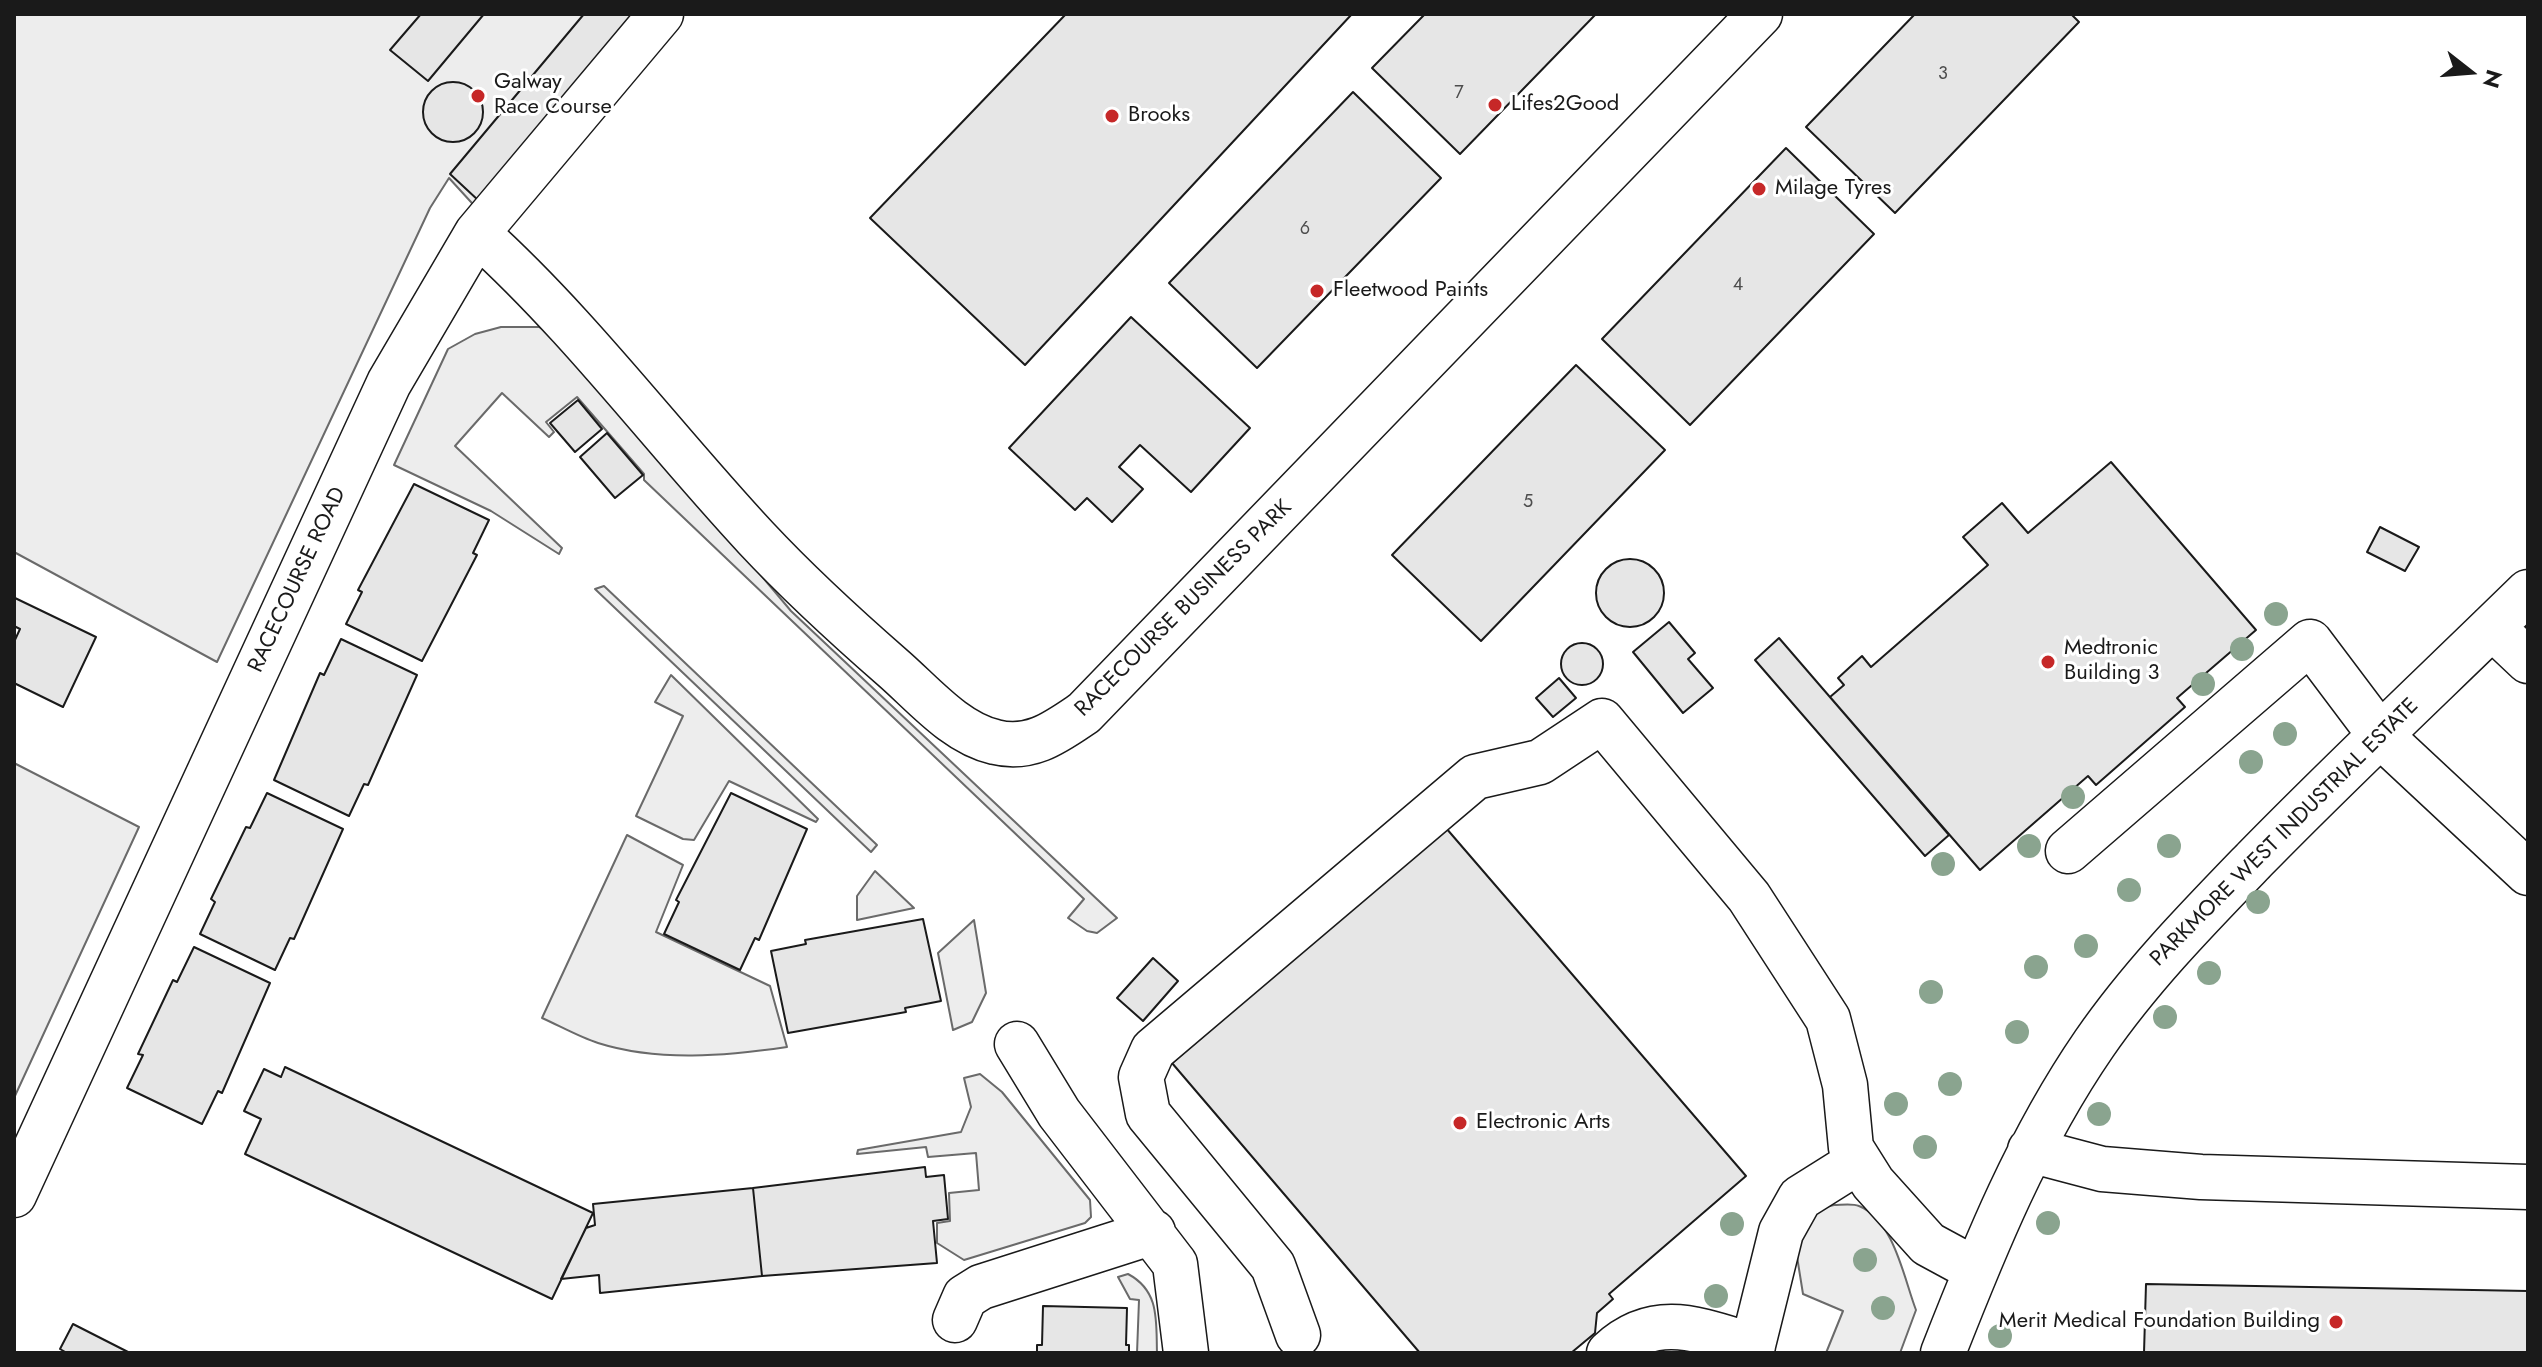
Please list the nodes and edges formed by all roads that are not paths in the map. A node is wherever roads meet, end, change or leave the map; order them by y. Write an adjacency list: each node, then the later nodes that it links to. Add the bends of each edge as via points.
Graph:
1 (661, 14): 3 (street, RACECOURSE ROAD)
2 (1760, 14): 3 (street, RACECOURSE BUSINESS PARK, via 1084,713 1048,738 1023,745 968,731 858,637 757,539 533,283)
3 (477, 233): 14 (street, RACECOURSE ROAD, via 389,383)
4 (2528, 592): 5 (street, PARKMORE WEST INDUSTRIAL ESTATE)
5 (2492, 627): 6 (street); 7 (street, PARKMORE WEST INDUSTRIAL ESTATE)
6 (2528, 661)
7 (2380, 735): 8 (street, via 2310,642); 9 (street); 11 (street, PARKMORE WEST INDUSTRIAL ESTATE, via 2161,956 2094,1044)
8 (2068, 851)
9 (2528, 873)
10 (1017, 1044): 15 (street, via 1059,1113)
11 (2030, 1150): 13 (street, via 2102,1169 2201,1177); 16 (street, PARKMORE WEST INDUSTRIAL ESTATE)
12 (1859, 1161): 16 (street, via 1928,1244); 18 (street, via 1851,1148 1845,1085 1828,1019 1749,897 1602,721 1540,762 1475,777 1153,1050 1141,1077 1148,1114 1273,1266); 19 (street, via 1800,1198 1781,1232)
13 (2528, 1187)
14 (14, 1195)
15 (1153, 1232): 17 (street, via 981,1287 965,1297); 20 (street, via 1175,1264)
16 (1976, 1270): 22 (street, PARKMORE WEST INDUSTRIAL ESTATE)
17 (955, 1320)
18 (1298, 1335)
19 (1752, 1349): 21 (street, via 1701,1330 1660,1325 1624,1339)
20 (1186, 1353)
21 (1609, 1353)
22 (1943, 1353)

